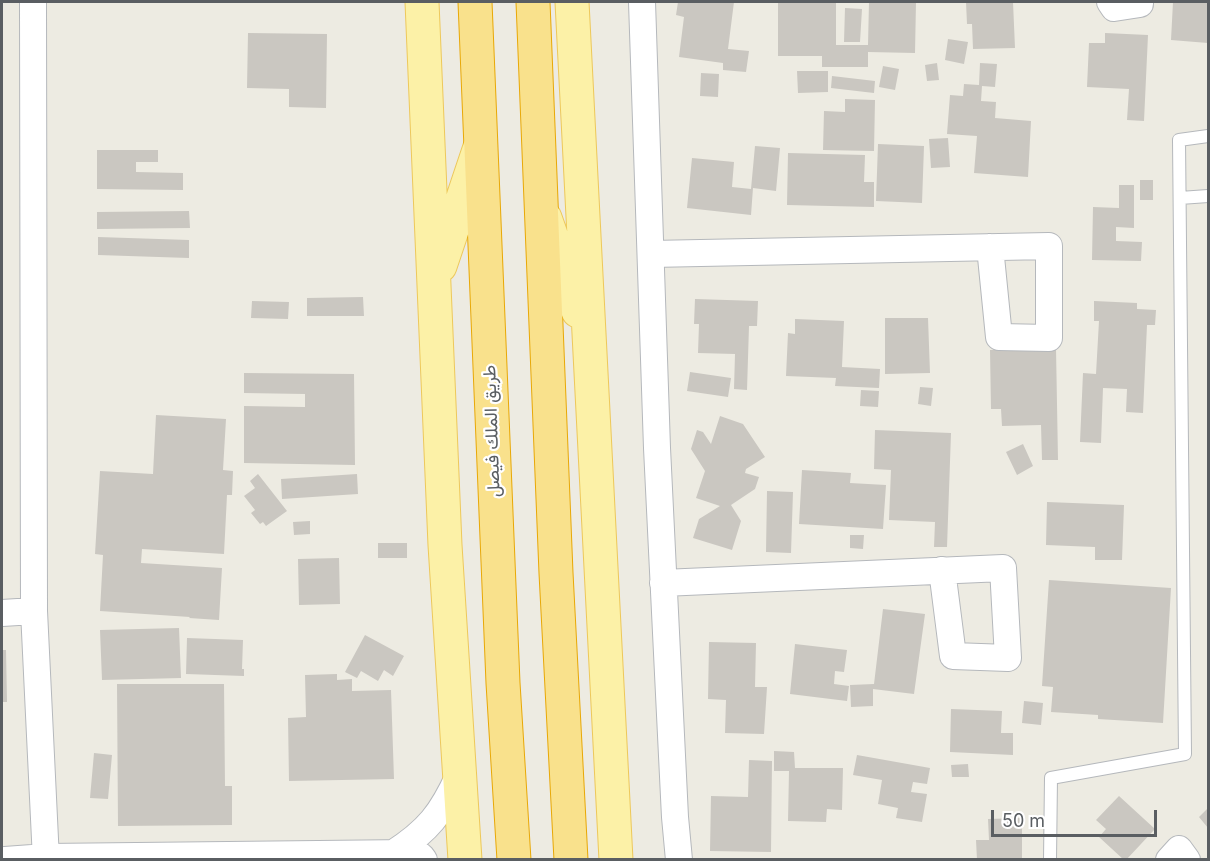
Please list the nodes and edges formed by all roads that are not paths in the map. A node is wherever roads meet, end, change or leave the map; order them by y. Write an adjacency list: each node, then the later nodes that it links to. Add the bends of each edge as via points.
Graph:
1 (33, 2): 22 (street)
2 (422, 2): 18 (main road)
3 (475, 2): 12 (highway, طريق الملك فيصل)
4 (533, 2): 10 (highway)
5 (549, 2): 10 (main road)
6 (572, 2): 19 (main road)
7 (642, 2): 17 (street)
8 (1110, 2): 9 (street, via 1114,9)
9 (1140, 2)
10 (538, 117): 15 (highway)
11 (1209, 136): 14 (lane, via 1179,140)
12 (481, 145): 18 (main road); 30 (highway, طريق الملك فيصل, via 502,671)
13 (1209, 196): 14 (lane)
14 (1180, 198): 34 (lane, via 1185,754 1051,778)
15 (542, 211): 19 (main road); 31 (highway)
16 (990, 247): 17 (street)
17 (651, 255): 21 (street)
18 (434, 285): 24 (main road)
19 (590, 344): 32 (main road)
20 (942, 570): 21 (street)
21 (663, 582): 33 (street)
22 (34, 611): 23 (street); 26 (street)
23 (2, 613)
24 (459, 775): 25 (street, via 432,823); 29 (main road)
25 (392, 854): 26 (street); 28 (street, via 409,853)
26 (46, 858): 27 (street)
27 (4, 860)
28 (424, 860)
29 (465, 860)
30 (514, 860)
31 (571, 860)
32 (616, 860)
33 (679, 860)
34 (1050, 860)
35 (1169, 860): 36 (street, via 1179,849)
36 (1187, 860)

